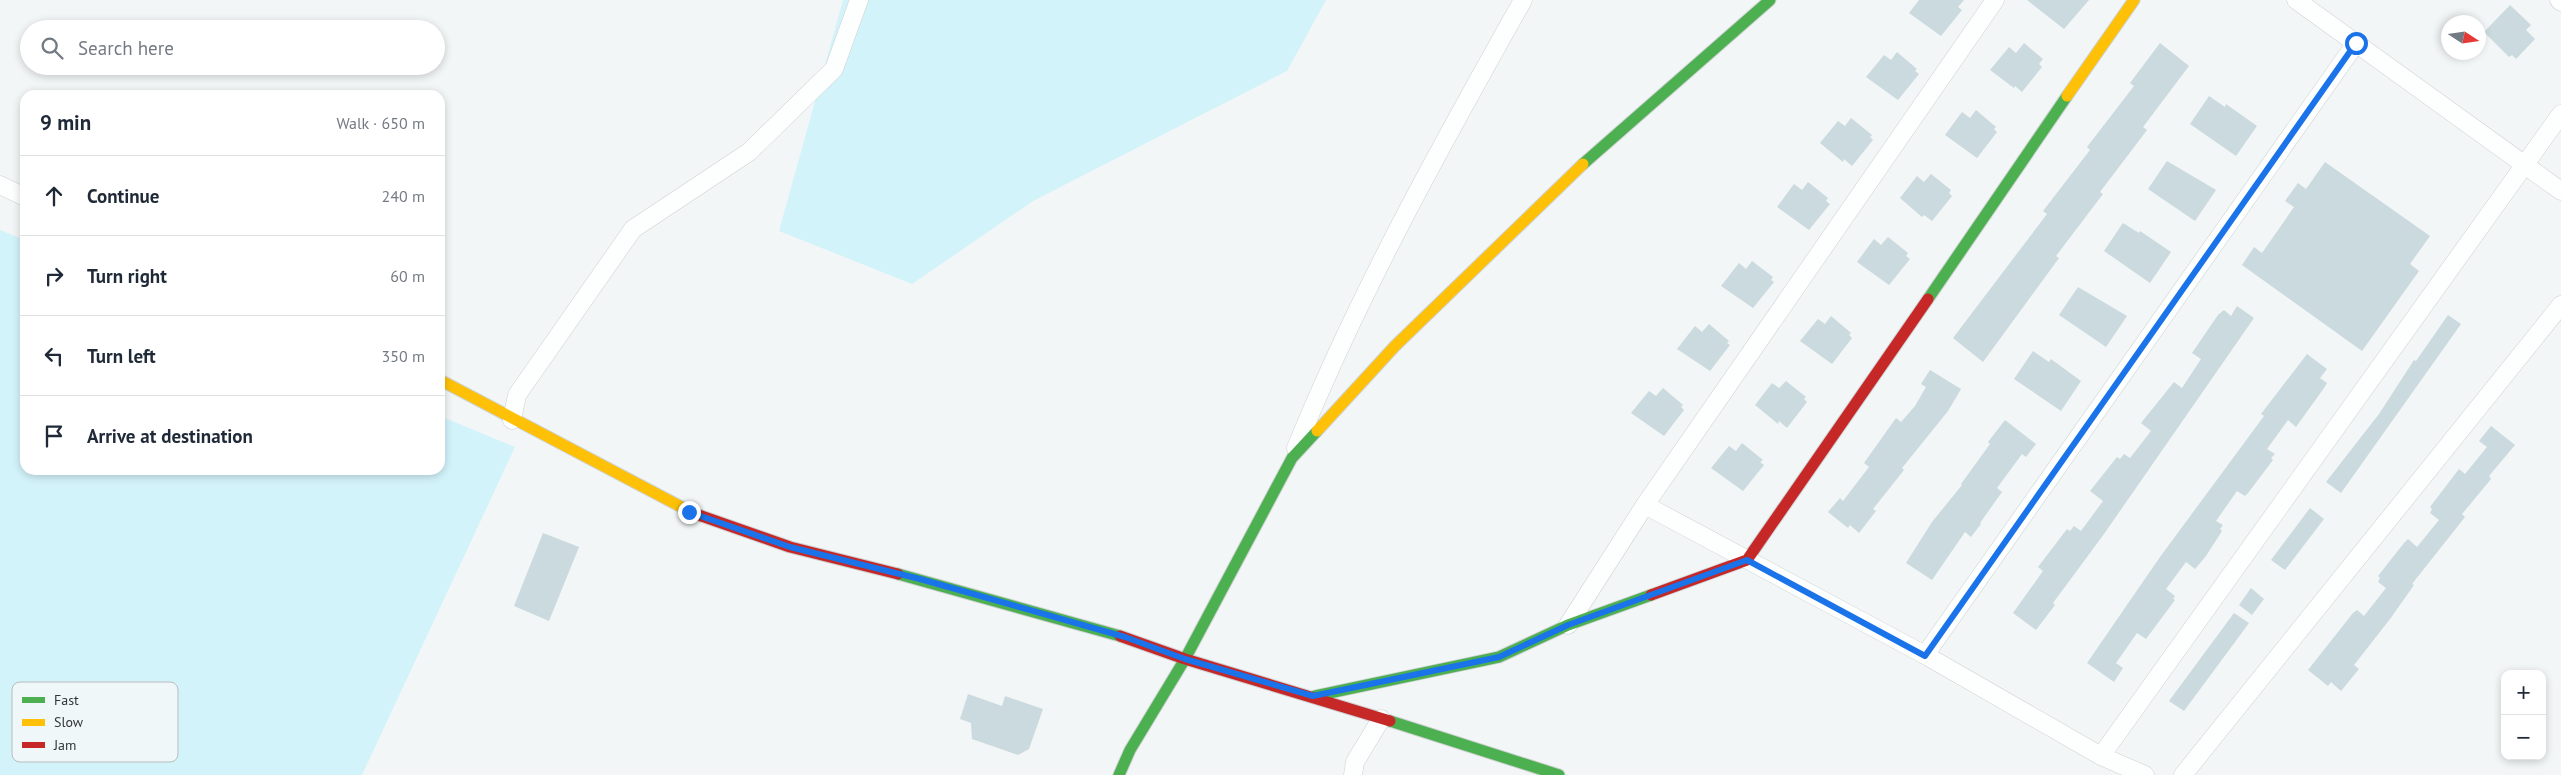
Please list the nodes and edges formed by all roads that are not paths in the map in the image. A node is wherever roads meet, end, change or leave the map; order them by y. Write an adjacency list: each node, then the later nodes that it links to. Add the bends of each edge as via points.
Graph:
1 (860, 0): 15 (street, via 834,69 749,152 633,229 517,395)
2 (1523, 0): 16 (street, via 1392,242 1327,371)
3 (1770, 0): 16 (street, via 1584,162 1395,346)
4 (1995, 0): 17 (street)
5 (2134, 0): 18 (street)
6 (2296, 0): 7 (street)
7 (2356, 43): 9 (street); 20 (street)
8 (2561, 114): 9 (street)
9 (2525, 164): 11 (street); 24 (street)
10 (0, 186): 12 (street)
11 (2561, 190)
12 (20, 195)
13 (2561, 306): 29 (street)
14 (445, 383): 15 (street)
15 (512, 420): 21 (street, via 689,512 790,547 1125,637)
16 (1292, 458): 21 (street)
17 (1645, 505): 18 (street); 19 (street)
18 (1747, 560): 19 (street); 20 (street)
19 (1568, 625): 22 (street, via 1499,657)
20 (1925, 656): 24 (street)
21 (1185, 659): 22 (street); 25 (street, via 1130,750)
22 (1313, 696): 23 (street)
23 (1381, 719): 26 (street, via 1354,762); 27 (street)
24 (2101, 756): 28 (street)
25 (1119, 775)
26 (1353, 775)
27 (1559, 775)
28 (2145, 775)
29 (2183, 775)

